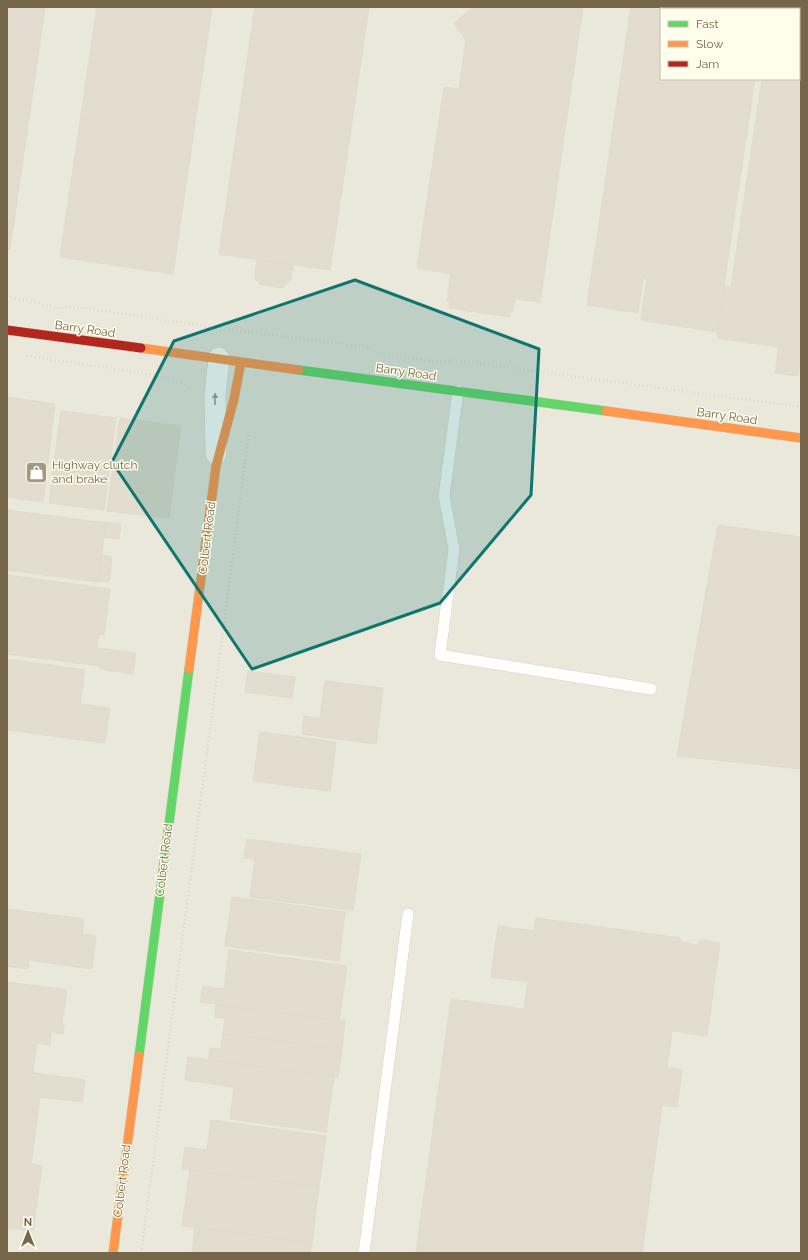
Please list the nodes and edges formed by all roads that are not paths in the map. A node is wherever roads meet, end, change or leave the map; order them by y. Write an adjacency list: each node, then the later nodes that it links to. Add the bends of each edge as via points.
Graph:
1 (7, 330): 2 (street, Barry Road)
2 (219, 358): 3 (street, Barry Road); 6 (street, Colbert Road, one-way to 2, via 215,396)
3 (241, 362): 4 (street, Barry Road); 6 (street, Colbert Road)
4 (458, 391): 5 (street, Barry Road); 7 (lane, via 444,496 454,549 440,655)
5 (801, 438)
6 (216, 466): 9 (street, Colbert Road)
7 (651, 689)
8 (408, 914): 10 (lane)
9 (113, 1253)
10 (364, 1253)

